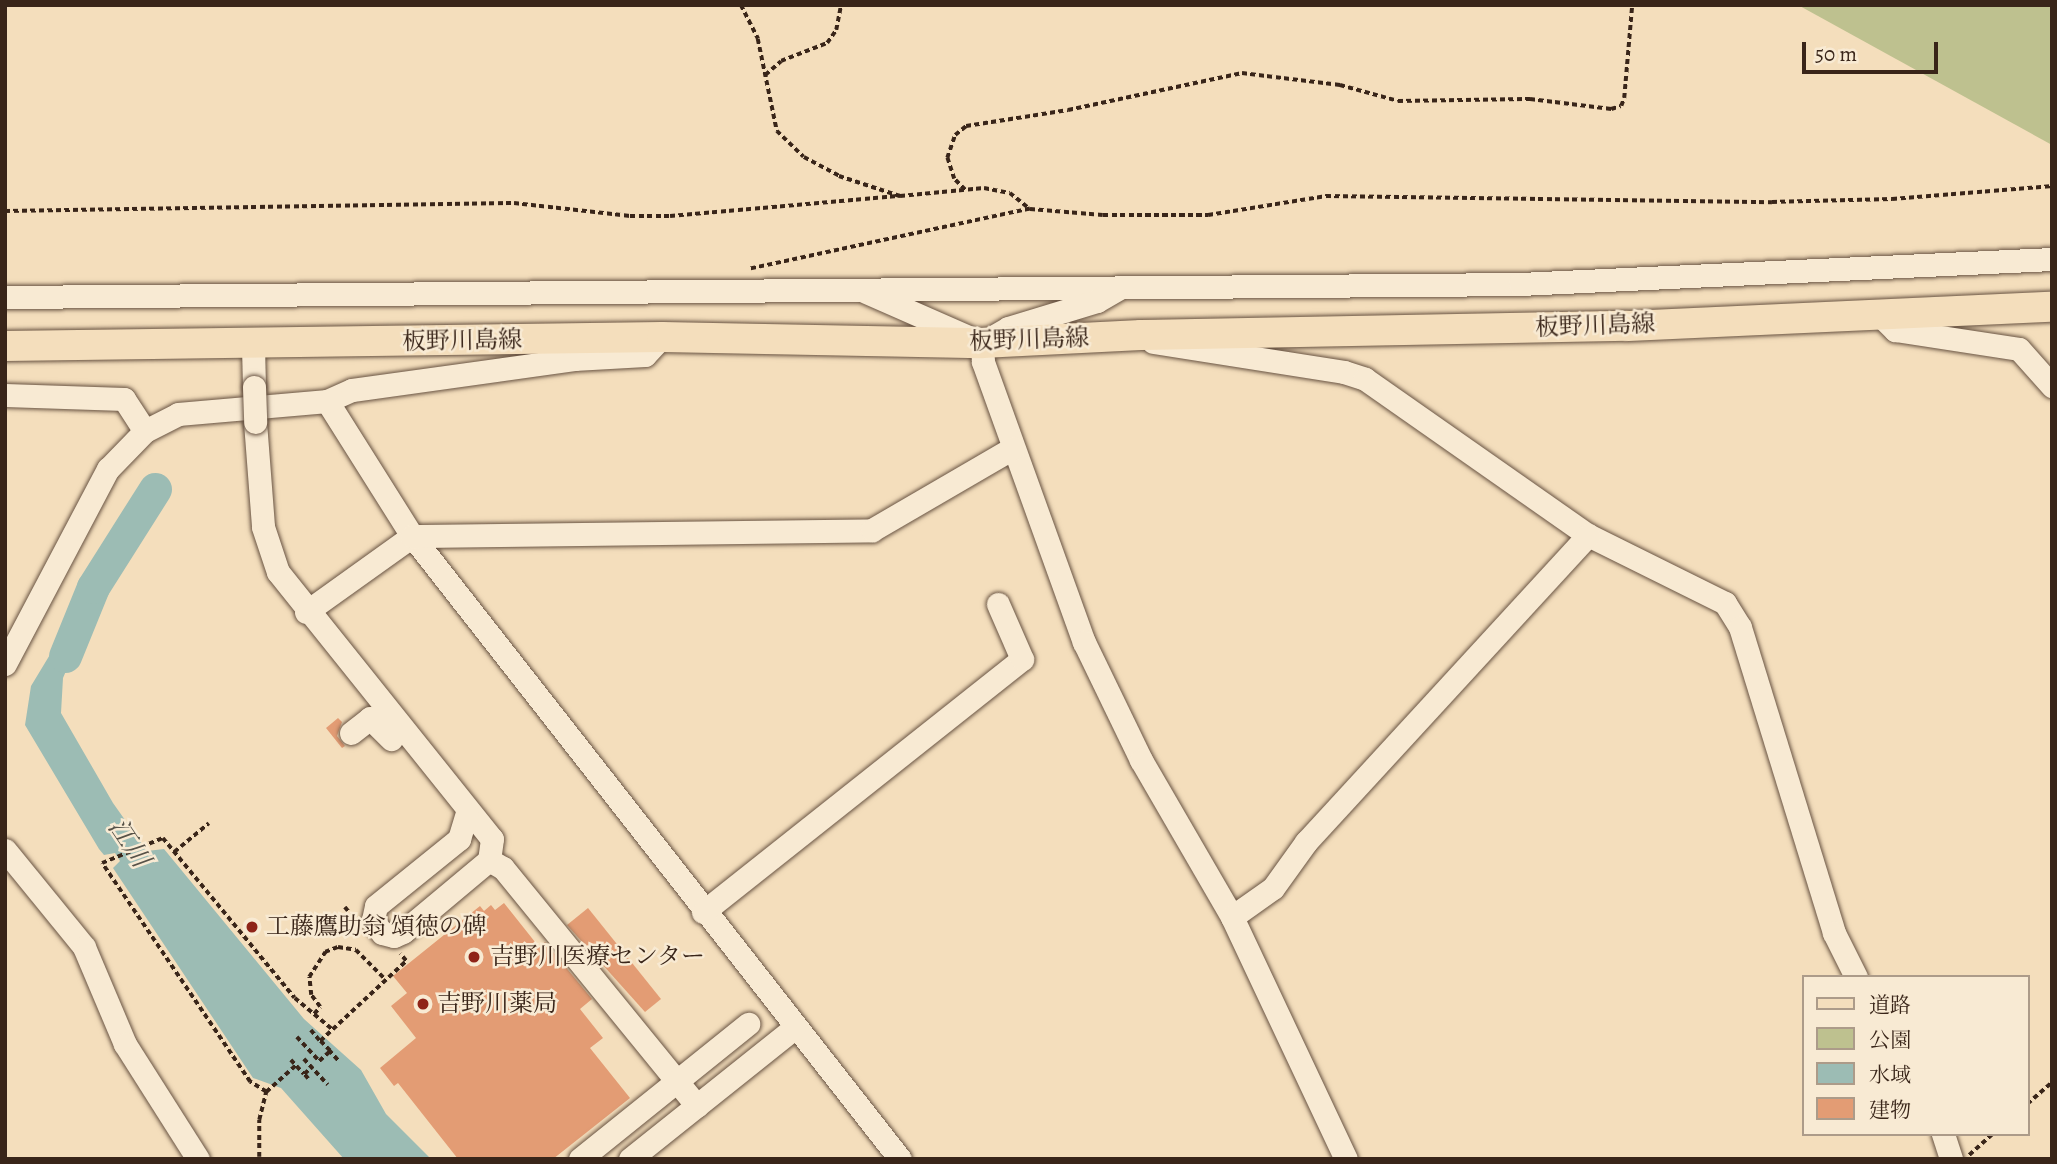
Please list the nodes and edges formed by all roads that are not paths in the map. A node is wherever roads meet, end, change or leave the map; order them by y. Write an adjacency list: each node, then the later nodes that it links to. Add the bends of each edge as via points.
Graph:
1 (2052, 259): 2 (street, via 1520,284)
2 (1123, 286): 3 (street); 9 (street, via 1097,301 1008,328)
3 (860, 289): 4 (street); 9 (street)
4 (5, 298)
5 (2052, 307): 6 (main road, 板野川島線)
6 (1879, 314): 7 (main road, 板野川島線, via 1627,326); 12 (street, via 1895,330 2019,349)
7 (1141, 335): 9 (main road, 板野川島線); 17 (street, via 1161,346 1344,372 1365,380)
8 (662, 337): 9 (main road, 板野川島線); 11 (main road, 板野川島線); 14 (street, via 645,355 574,359 352,390)
9 (982, 343): 16 (street, via 982,362)
10 (5, 346): 11 (main road, 板野川島線)
11 (253, 346): 20 (street, bridge, via 257,484 269,548 278,572)
12 (2052, 386)
13 (5, 394): 15 (street, via 124,399)
14 (327, 401): 15 (street, via 194,410); 18 (street)
15 (145, 431): 21 (street, via 108,469)
16 (1013, 448): 18 (street, via 872,530); 27 (street, via 1064,594 1109,698)
17 (1588, 535): 27 (street, via 1306,842 1273,888); 28 (street, via 1725,603 1734,614 1834,933)
18 (412, 536): 20 (street); 26 (street)
19 (998, 604): 26 (street, via 1022,659)
20 (306, 612): 22 (street)
21 (5, 664)
22 (375, 698): 23 (street); 23 (street, via 347,728 370,718 376,721)
23 (466, 821): 25 (street, via 492,839); 25 (street, via 459,839 376,905 373,920 378,930 388,936 404,932)
24 (5, 850): 34 (street, via 84,947 125,1044)
25 (489, 860): 31 (street, via 503,867)
26 (703, 912): 30 (street)
27 (1232, 917): 38 (street)
28 (1855, 975)
29 (748, 1024): 31 (street)
30 (794, 1028): 32 (street); 37 (street)
31 (677, 1080): 32 (street); 35 (street)
32 (697, 1106): 36 (street)
33 (1944, 1136): 39 (street)
34 (198, 1159)
35 (580, 1159)
36 (630, 1159)
37 (900, 1159)
38 (1346, 1159)
39 (1951, 1159)

